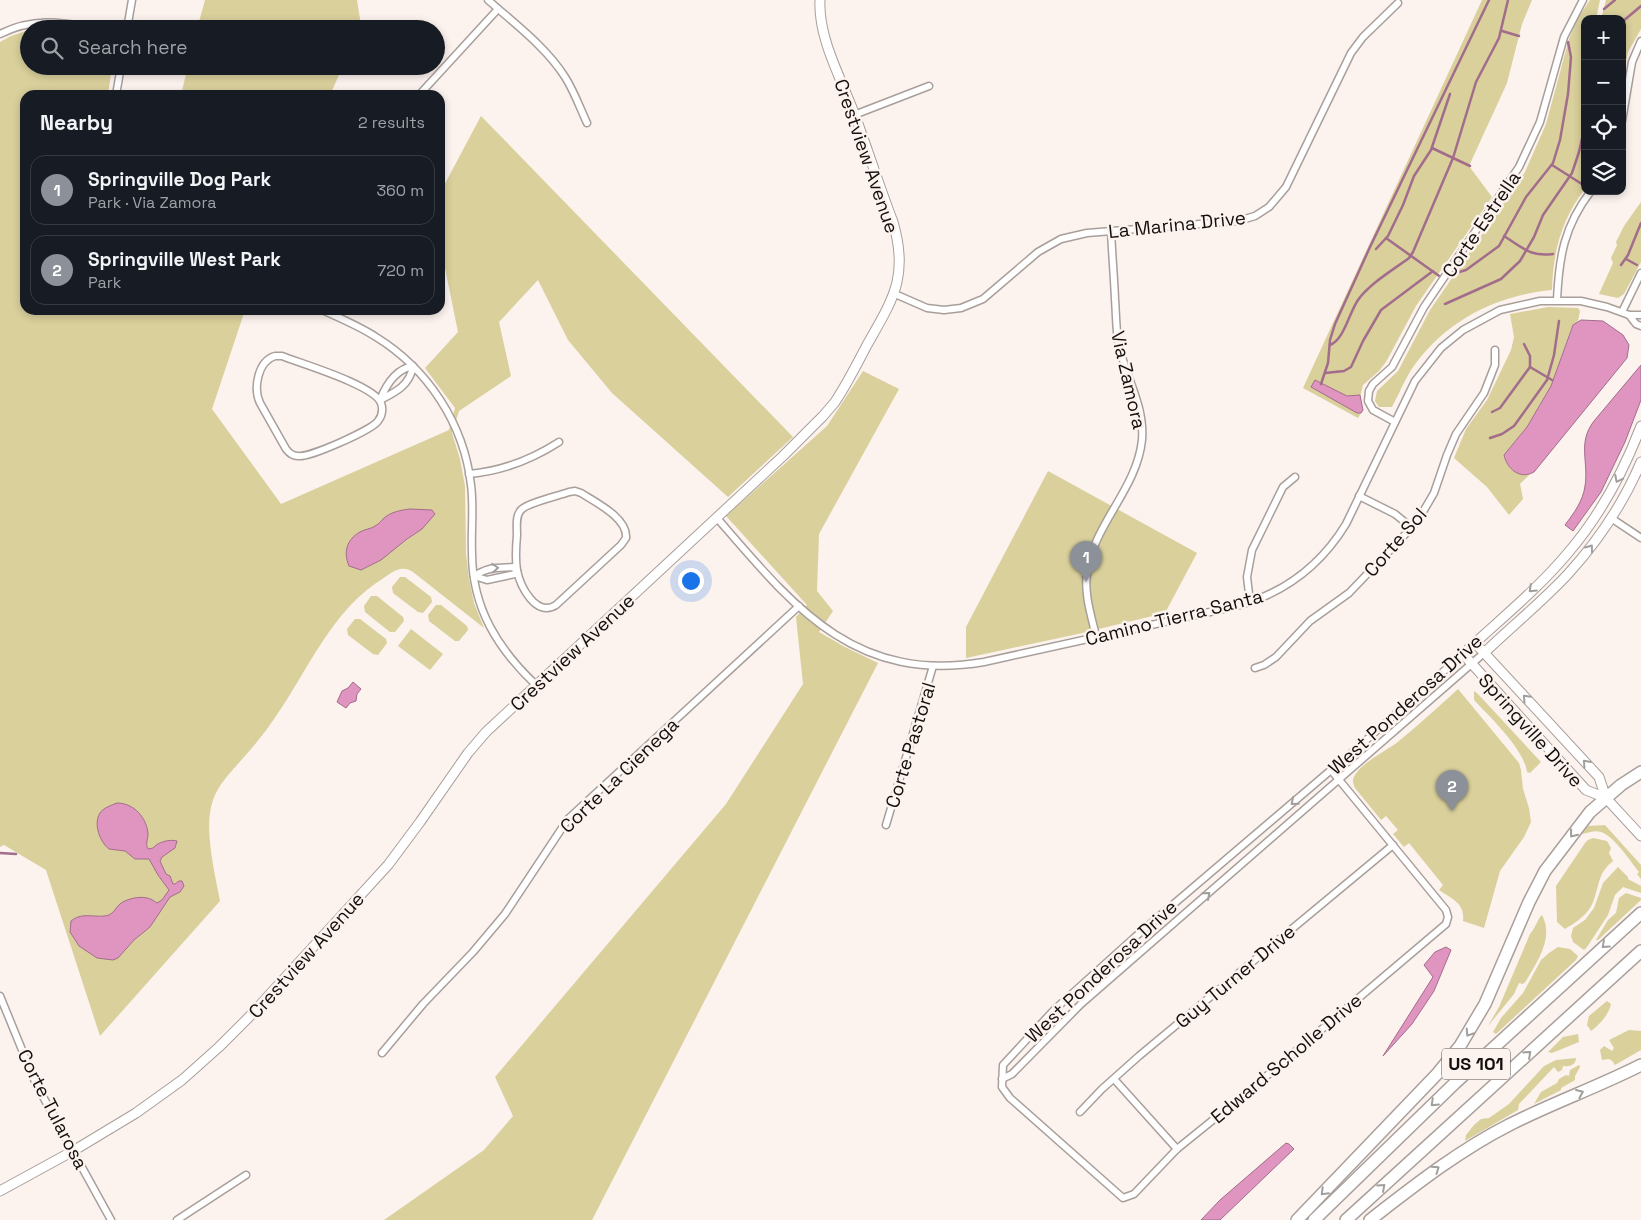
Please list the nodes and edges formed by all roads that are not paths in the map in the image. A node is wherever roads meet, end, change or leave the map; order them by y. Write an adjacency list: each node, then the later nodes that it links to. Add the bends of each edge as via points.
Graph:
1 (132, 0): 7 (street)
2 (488, 0): 6 (street)
3 (820, 0): 18 (street, Crestview Avenue, via 824,38)
4 (1583, 0): 33 (street, Corte Estrella, via 1564,37 1543,115 1519,167 1424,307 1392,367 1369,391 1368,401 1373,410)
5 (1398, 3): 21 (street, La Marina Drive, via 1351,53 1286,187 1269,207 1238,221)
6 (498, 9): 11 (street); 19 (street, via 557,66)
7 (129, 20)
8 (20, 26): 9 (street)
9 (0, 34)
10 (1641, 41): 17 (street, via 1632,62)
11 (445, 67)
12 (119, 75): 15 (street)
13 (437, 75): 16 (street)
14 (929, 86): 18 (street)
15 (117, 90)
16 (424, 90)
17 (1625, 105)
18 (854, 115): 23 (street, Crestview Avenue, via 897,236 900,266)
19 (587, 123)
20 (1588, 195): 24 (street, via 1576,212 1564,242)
21 (1111, 231): 23 (street, La Marina Drive, via 1078,234 1053,243 983,299 961,308 927,308); 49 (street, Via Zamora, via 1118,340 1138,402 1142,430 1134,470 1095,544 1089,562 1087,596)
22 (1641, 273): 25 (street)
23 (895, 294): 41 (street, Crestview Avenue, via 843,389 823,416)
24 (1557, 300): 25 (street, Camino Tierra Santa, via 1594,303); 33 (street, Camino Tierra Santa, via 1513,306 1463,330 1423,369)
25 (1622, 312): 27 (street, Camino Tierra Santa)
26 (332, 315): 31 (street, via 376,336)
27 (1629, 315): 28 (street, Camino Tierra Santa); 29 (street, Camino Tierra Santa)
28 (1641, 315)
29 (1641, 326)
30 (1495, 350): 43 (street, Corte Sol, via 1495,365 1484,393 1456,434 1434,493)
31 (413, 366): 32 (street, via 404,367 398,373); 32 (street, via 412,376); 37 (street, via 436,393 451,418 462,444)
32 (380, 400): 32 (street, via 357,384 279,356 269,358 263,364 256,388 260,403 286,449 299,456 346,440 374,426 381,416)
33 (1395, 422): 39 (street, Camino Tierra Santa)
34 (1641, 426): 40 (street, West Ponderosa Drive, one-way to 40, via 1622,471)
35 (559, 442): 37 (street, via 520,464)
36 (1641, 462): 42 (street, West Ponderosa Drive)
37 (469, 474): 46 (street)
38 (1295, 477): 47 (street, via 1283,487 1252,550 1247,577)
39 (1359, 496): 43 (street, via 1395,514); 47 (street, Camino Tierra Santa, via 1340,534 1316,563 1286,586)
40 (1599, 511): 42 (street); 50 (street, West Ponderosa Drive, one-way to 50, via 1557,565)
41 (717, 518): 48 (street, Camino Tierra Santa); 56 (street, Crestview Avenue)
42 (1610, 518): 44 (street); 51 (street, West Ponderosa Drive, one-way to 42, via 1567,575)
43 (1412, 528): 55 (street, Corte Sol, via 1349,593 1310,621 1276,657)
44 (1641, 538)
45 (517, 571): 45 (street, via 517,517 530,505 578,492 608,510 626,528 623,542 551,608 542,609 536,604); 46 (street, via 486,580); 46 (street, one-way to 45, via 496,567 513,567)
46 (474, 576): 56 (street, via 479,601 495,637 510,659)
47 (1250, 602): 49 (street, Camino Tierra Santa)
48 (799, 606): 54 (street, Camino Tierra Santa, via 826,629 864,650 893,660); 67 (street, Corte La Cienega, via 568,819 505,914)
49 (1096, 636): 54 (street, Camino Tierra Santa, via 984,662)
50 (1475, 643): 51 (street, Springville Drive); 52 (street, West Ponderosa Drive)
51 (1484, 653): 53 (street, West Ponderosa Drive); 60 (street, Springville Drive, one-way to 51, via 1599,777)
52 (1463, 654): 53 (street, Springville Drive); 57 (street, West Ponderosa Drive)
53 (1472, 664): 59 (street, West Ponderosa Drive); 60 (street, Springville Drive, via 1586,790)
54 (933, 666): 61 (street, Corte Pastoral)
55 (1254, 668)
56 (536, 685): 73 (street, Crestview Avenue, via 477,742 388,865 244,1022 203,1062 159,1097)
57 (1331, 770): 59 (street); 69 (street, West Ponderosa Drive, one-way to 69, via 1054,1010 1003,1065)
58 (1641, 772): 60 (highway)
59 (1340, 780): 63 (street); 69 (street, West Ponderosa Drive, one-way to 59, via 1012,1074 1081,1004)
60 (1606, 798): 62 (street, Springville Drive); 78 (highway, one-way to 78, via 1589,813 1545,871 1485,1004 1460,1046)
61 (886, 825)
62 (1641, 836)
63 (1393, 845): 70 (street, Guy Turner Drive); 72 (street, Edward Scholle Drive, via 1446,910 1446,924)
64 (1641, 912): 79 (highway, US 101, one-way to 79, via 1455,1083)
65 (1641, 951): 80 (highway, US 101, one-way to 65)
66 (0, 996): 73 (street, Corte Tularosa, via 36,1084)
67 (382, 1053)
68 (1641, 1065): 81 (highway, one-way to 68, via 1438,1168 1490,1136)
69 (1002, 1079): 72 (street, Edward Scholle Drive, via 1002,1087 1010,1098 1123,1198 1134,1194)
70 (1114, 1079): 71 (street, Guy Turner Drive); 72 (street)
71 (1080, 1112)
72 (1177, 1149)
73 (73, 1151): 75 (street, Crestview Avenue); 76 (street, Corte Tularosa)
74 (246, 1176): 77 (street)
75 (0, 1191)
76 (111, 1220)
77 (177, 1220)
78 (1297, 1220)
79 (1314, 1220)
80 (1346, 1220)
81 (1370, 1220)

